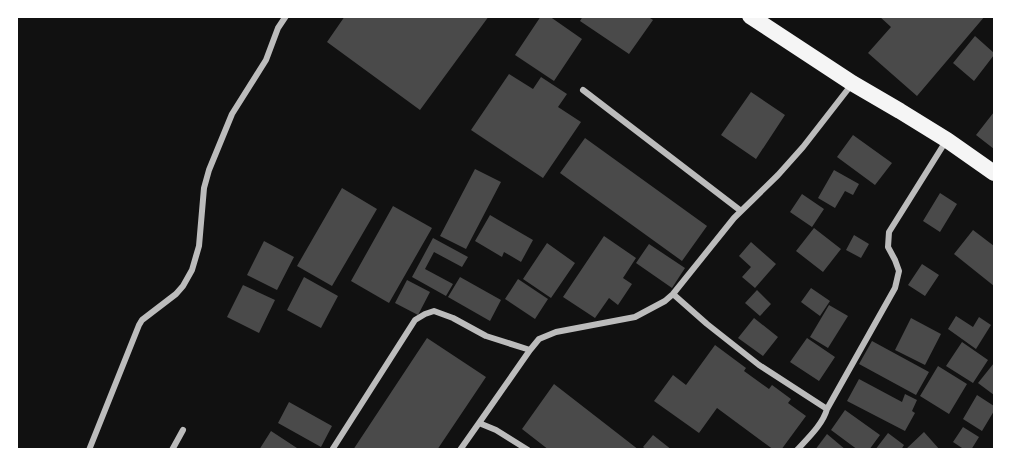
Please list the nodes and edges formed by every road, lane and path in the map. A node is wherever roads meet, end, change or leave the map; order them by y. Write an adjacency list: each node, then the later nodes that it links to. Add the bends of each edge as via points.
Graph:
1 (286, 16): 13 (street, via 266,60 232,114 209,170 192,270 176,294 139,325)
2 (750, 16): 3 (highway)
3 (852, 83): 5 (highway); 7 (street, via 803,147)
4 (583, 90): 7 (street)
5 (946, 140): 6 (highway); 10 (street, via 889,232 888,247 900,271 895,288)
6 (994, 173)
7 (741, 211): 8 (street)
8 (673, 294): 9 (street, via 635,317 556,332 539,339); 10 (street, via 759,365)
9 (530, 350): 11 (street); 15 (street, via 486,336 434,311 425,314 415,320)
10 (827, 409): 18 (street)
11 (479, 423): 16 (street); 17 (street)
12 (183, 430): 14 (street)
13 (89, 450)
14 (172, 450)
15 (332, 450)
16 (460, 450)
17 (528, 450)
18 (797, 450)

